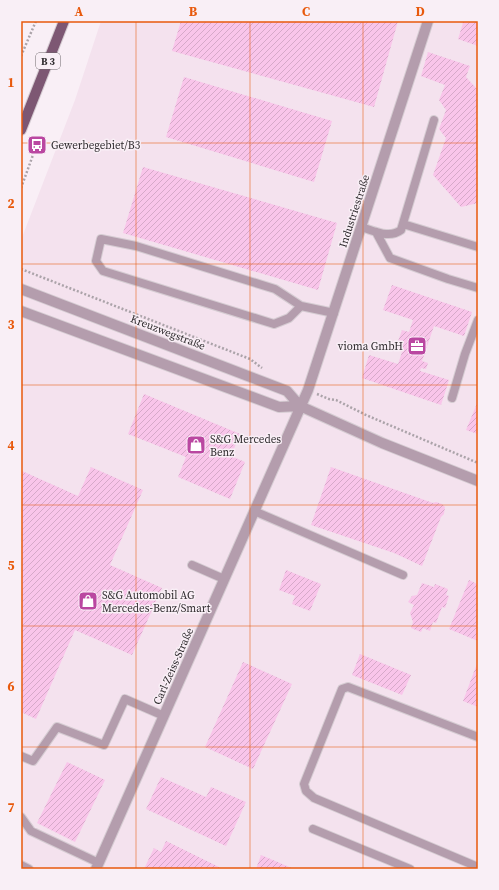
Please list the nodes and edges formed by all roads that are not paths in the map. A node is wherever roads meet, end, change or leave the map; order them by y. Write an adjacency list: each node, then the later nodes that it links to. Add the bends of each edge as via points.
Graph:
1 (64, 21): 4 (main road, B 3)
2 (428, 21): 6 (street, Industriestraße)
3 (434, 120): 5 (lane)
4 (21, 130)
5 (403, 224): 7 (lane, via 395,235); 8 (lane)
6 (361, 227): 7 (lane); 13 (street, Industriestraße)
7 (376, 232): 9 (lane, via 390,258)
8 (478, 247)
9 (478, 288)
10 (21, 289): 16 (street, Kreuzwegstraße, via 287,391)
11 (301, 306): 11 (lane, via 289,318 274,324 103,271 96,261 101,238 136,246 275,290); 13 (lane)
12 (21, 311): 16 (street, Kreuzwegstraße, via 279,407)
13 (334, 313): 16 (street, Industriestraße, via 308,390)
14 (478, 320): 15 (lane)
15 (452, 398)
16 (300, 406): 17 (street, Kreuzwegstraße, via 382,443); 18 (street, Carl-Zeiss-Straße)
17 (478, 481)
18 (254, 511): 20 (lane); 21 (street, Carl-Zeiss-Straße)
19 (192, 566): 21 (lane)
20 (403, 575)
21 (224, 579): 22 (street, Carl-Zeiss-Straße)
22 (164, 716): 24 (lane, via 125,699 104,745 57,727 33,761); 28 (street, Carl-Zeiss-Straße)
23 (478, 737): 29 (lane, via 348,687 342,689 304,784 306,791 314,798)
24 (21, 756)
25 (21, 817): 28 (lane, via 30,831)
26 (313, 829): 31 (lane)
27 (21, 865): 30 (lane)
28 (98, 866)
29 (478, 866)
30 (29, 869)
31 (410, 869)

